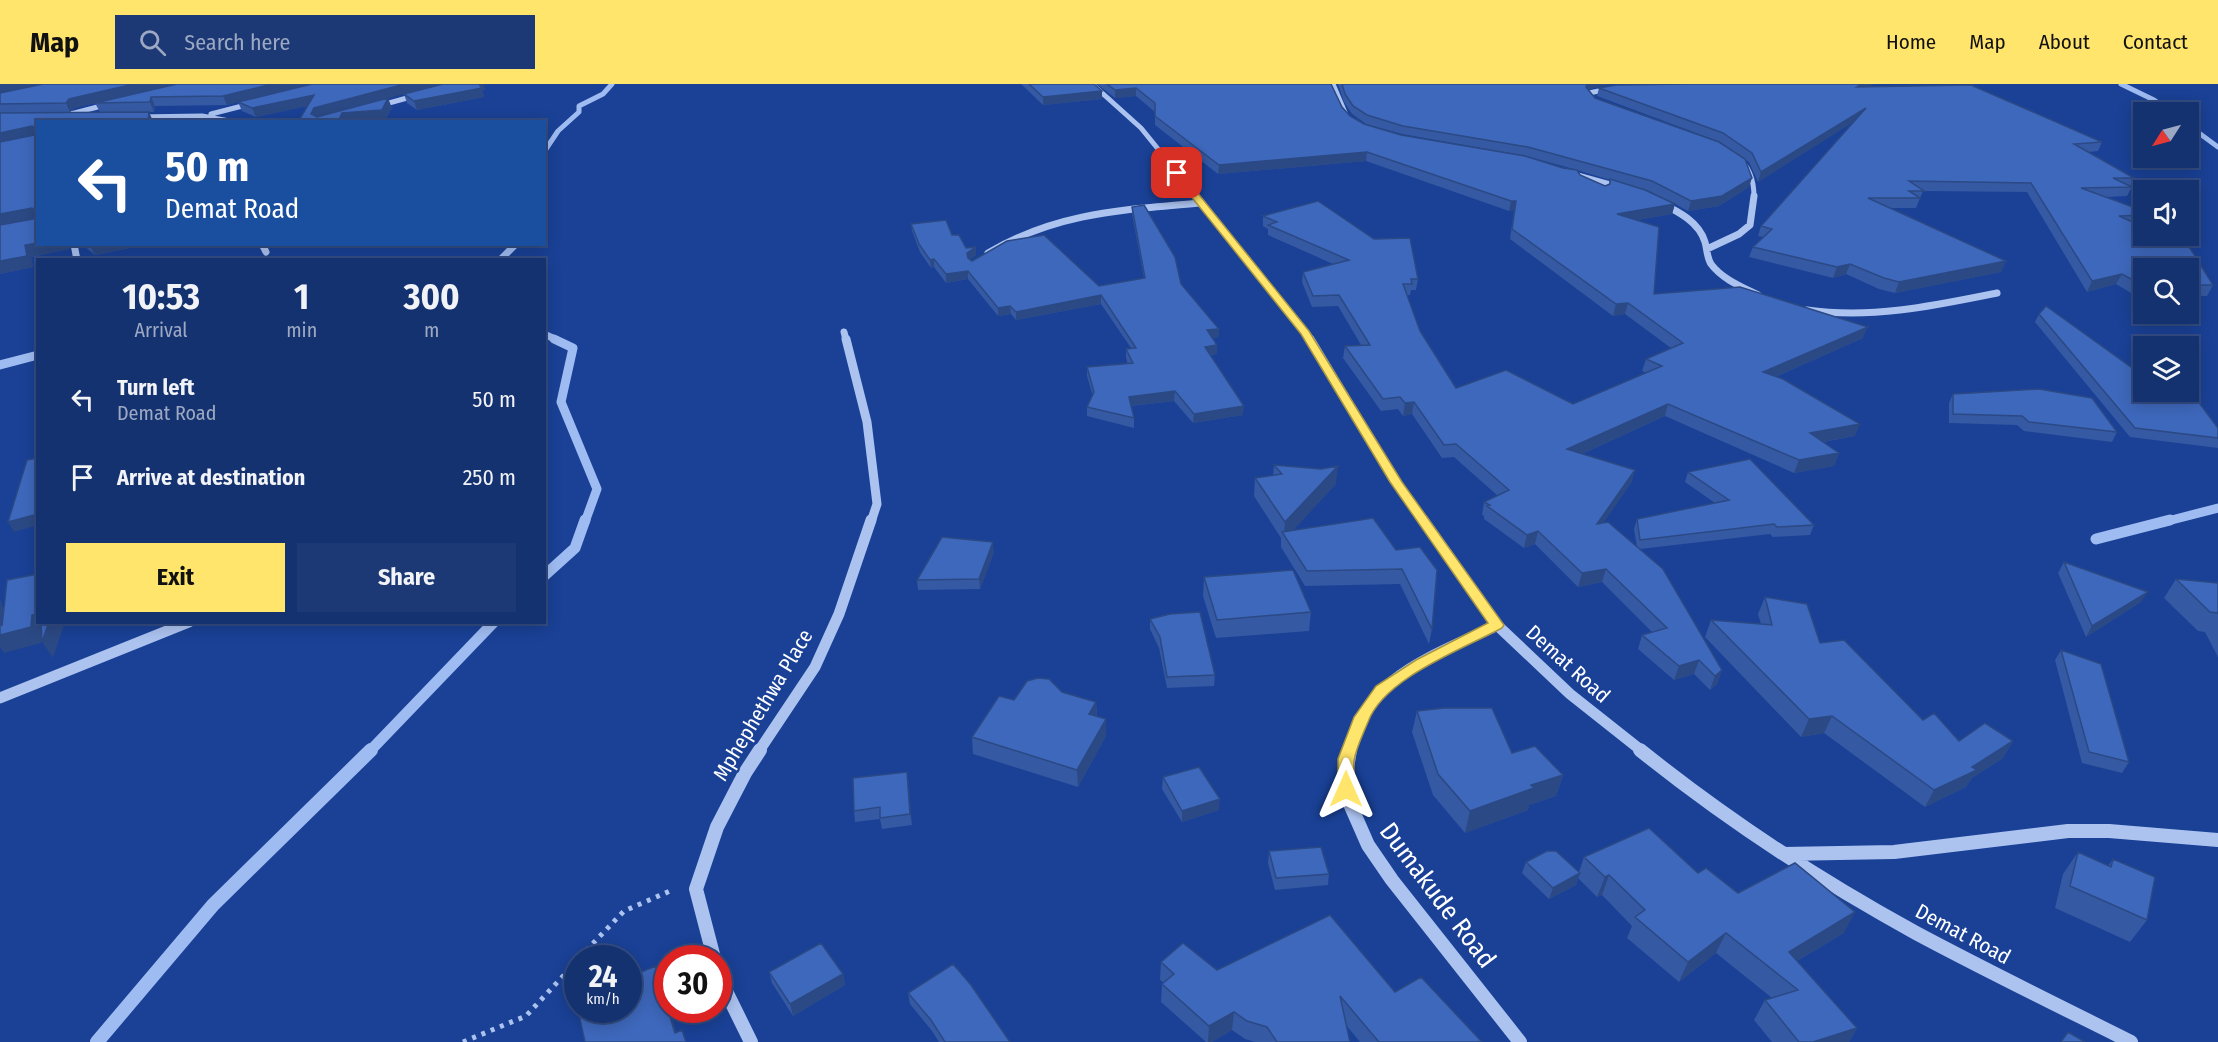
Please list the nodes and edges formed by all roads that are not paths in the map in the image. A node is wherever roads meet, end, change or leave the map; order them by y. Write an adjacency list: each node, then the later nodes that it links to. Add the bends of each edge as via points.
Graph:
1 (1092, 84): 20 (street, Demat Road, via 1141,128)
2 (1333, 84): 15 (street, via 1346,115)
3 (1624, 87): 7 (street, via 1588,93)
4 (427, 93): 8 (street)
5 (117, 103): 10 (street, via 57,117)
6 (256, 103): 9 (street)
7 (1603, 105)
8 (373, 107)
9 (202, 116): 12 (street); 14 (street)
10 (89, 117)
11 (133, 117): 12 (street)
12 (143, 117): 13 (street)
13 (133, 120)
14 (225, 120)
15 (1360, 125)
16 (1727, 150): 21 (street, via 1744,160 1753,174 1750,225)
17 (1604, 191): 18 (street, via 1558,170)
18 (1634, 192)
19 (1653, 199): 21 (street, via 1697,226)
20 (1201, 203): 22 (street, via 1061,219 1003,243); 28 (street, Demat Road, via 1306,333 1396,482)
21 (1707, 249): 24 (street, via 1709,262 1723,275)
22 (983, 256)
23 (1997, 293): 25 (street, via 1881,315 1845,316)
24 (1769, 300)
25 (1796, 308)
26 (844, 332): 33 (street, Mphephethwa Place, via 867,422 877,504 839,614 815,667 745,773 717,827 696,889)
27 (180, 624): 29 (street)
28 (1497, 625): 32 (street, Demat Road, via 1623,739); 36 (street, Dumakude Road, via 1421,664 1381,690 1362,717 1346,759 1346,789 1354,820 1376,860)
29 (163, 628): 30 (street)
30 (0, 698)
31 (2218, 840): 32 (street, via 2067,831 1894,852)
32 (1784, 854): 37 (street, Demat Road, via 1915,933)
33 (711, 945)
34 (732, 1003): 35 (street)
35 (751, 1042)
36 (1520, 1042)
37 (2131, 1042)

